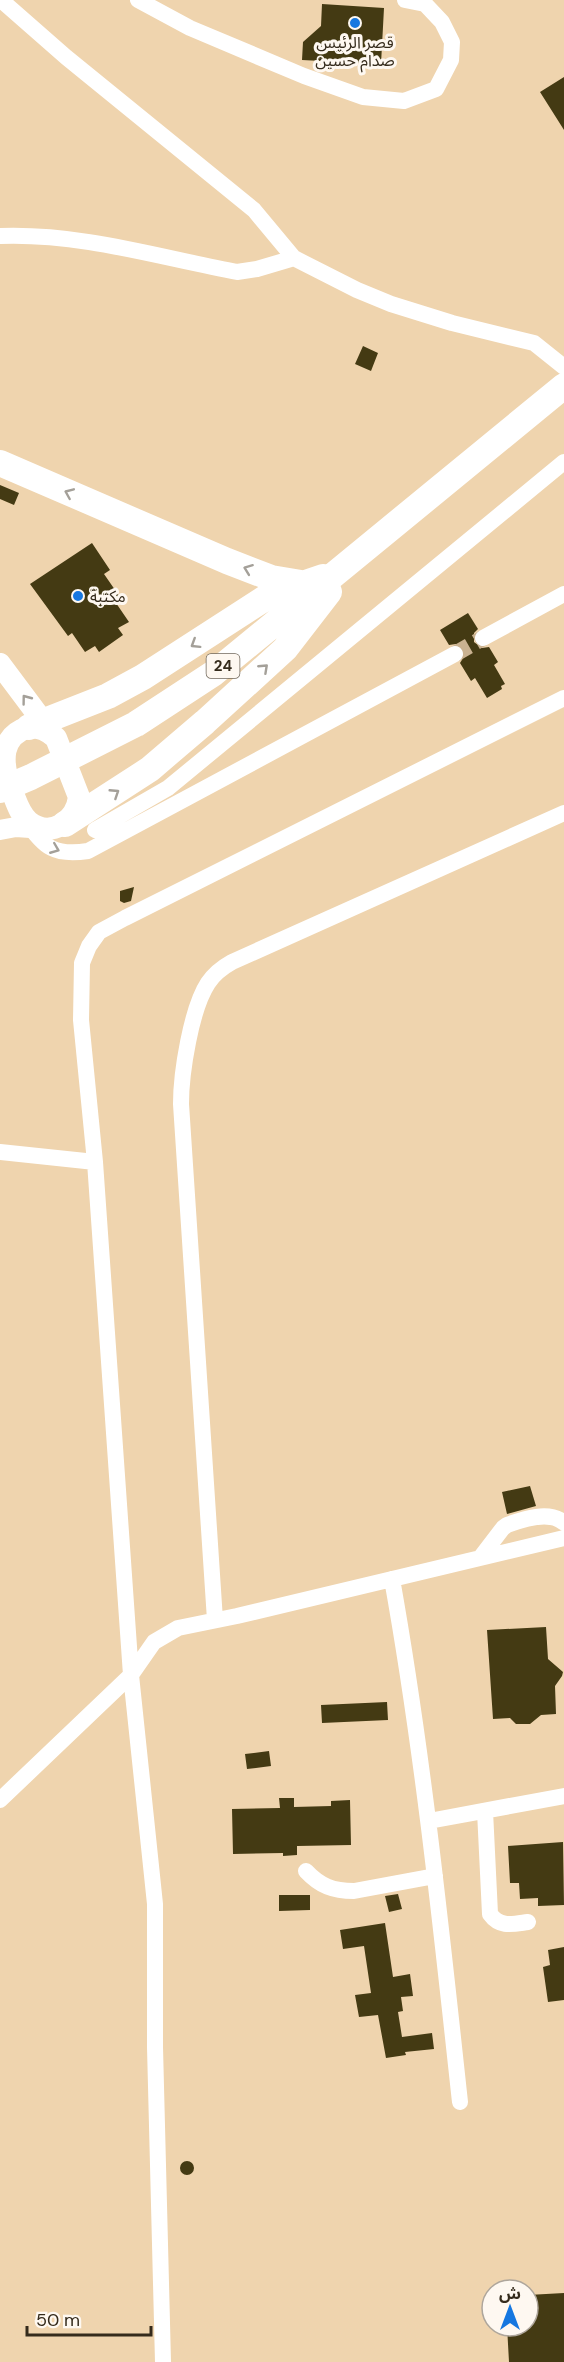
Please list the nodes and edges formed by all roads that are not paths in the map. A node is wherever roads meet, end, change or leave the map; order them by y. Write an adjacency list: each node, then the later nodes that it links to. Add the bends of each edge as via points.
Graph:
1 (1, 0): 5 (street, via 254,210)
2 (138, 0): 3 (street, via 190,28 304,76 363,97 404,101 436,88 451,60 452,42 442,22 425,4)
3 (405, 0)
4 (0, 236): 5 (street, via 93,242 237,272)
5 (294, 258): 6 (street, via 391,304 534,343)
6 (564, 367)
7 (564, 386): 10 (main road, 24)
8 (564, 462): 22 (street, via 168,788)
9 (0, 463): 12 (main road, one-way to 9, via 271,578 227,561)
10 (372, 542): 11 (main road, 24); 22 (main road, one-way to 10, via 150,769 279,655)
11 (339, 568): 12 (main road); 20 (main road, 24, via 251,644 166,705 94,746)
12 (304, 583): 18 (main road, one-way to 18, via 270,596 108,696)
13 (564, 594): 14 (street)
14 (483, 638)
15 (454, 654): 22 (street)
16 (0, 664): 18 (main road, one-way to 16)
17 (564, 698): 25 (street, via 99,932 82,963 81,980 81,1020)
18 (28, 730): 19 (main road, via 4,743); 22 (main road, via 61,747)
19 (1, 761): 22 (main road)
20 (0, 790)
21 (564, 813): 30 (street, via 232,962 215,975 203,992 187,1047 181,1090)
22 (65, 822): 23 (street, one-way to 22)
23 (0, 830)
24 (0, 1152): 25 (street)
25 (95, 1162): 31 (street)
26 (564, 1523): 28 (street, via 559,1518 543,1516 507,1525)
27 (564, 1538): 28 (street)
28 (480, 1558): 29 (street)
29 (392, 1579): 30 (street); 35 (street)
30 (215, 1620): 31 (street, via 166,1633 154,1642)
31 (131, 1675): 33 (street); 40 (street, via 155,1904)
32 (564, 1796): 34 (street)
33 (0, 1800)
34 (485, 1811): 35 (street); 38 (street, via 490,1914 506,1924)
35 (429, 1821): 37 (street)
36 (306, 1871): 37 (street, via 322,1885 343,1891)
37 (435, 1876): 39 (street)
38 (528, 1922)
39 (460, 2102)
40 (163, 2362)

